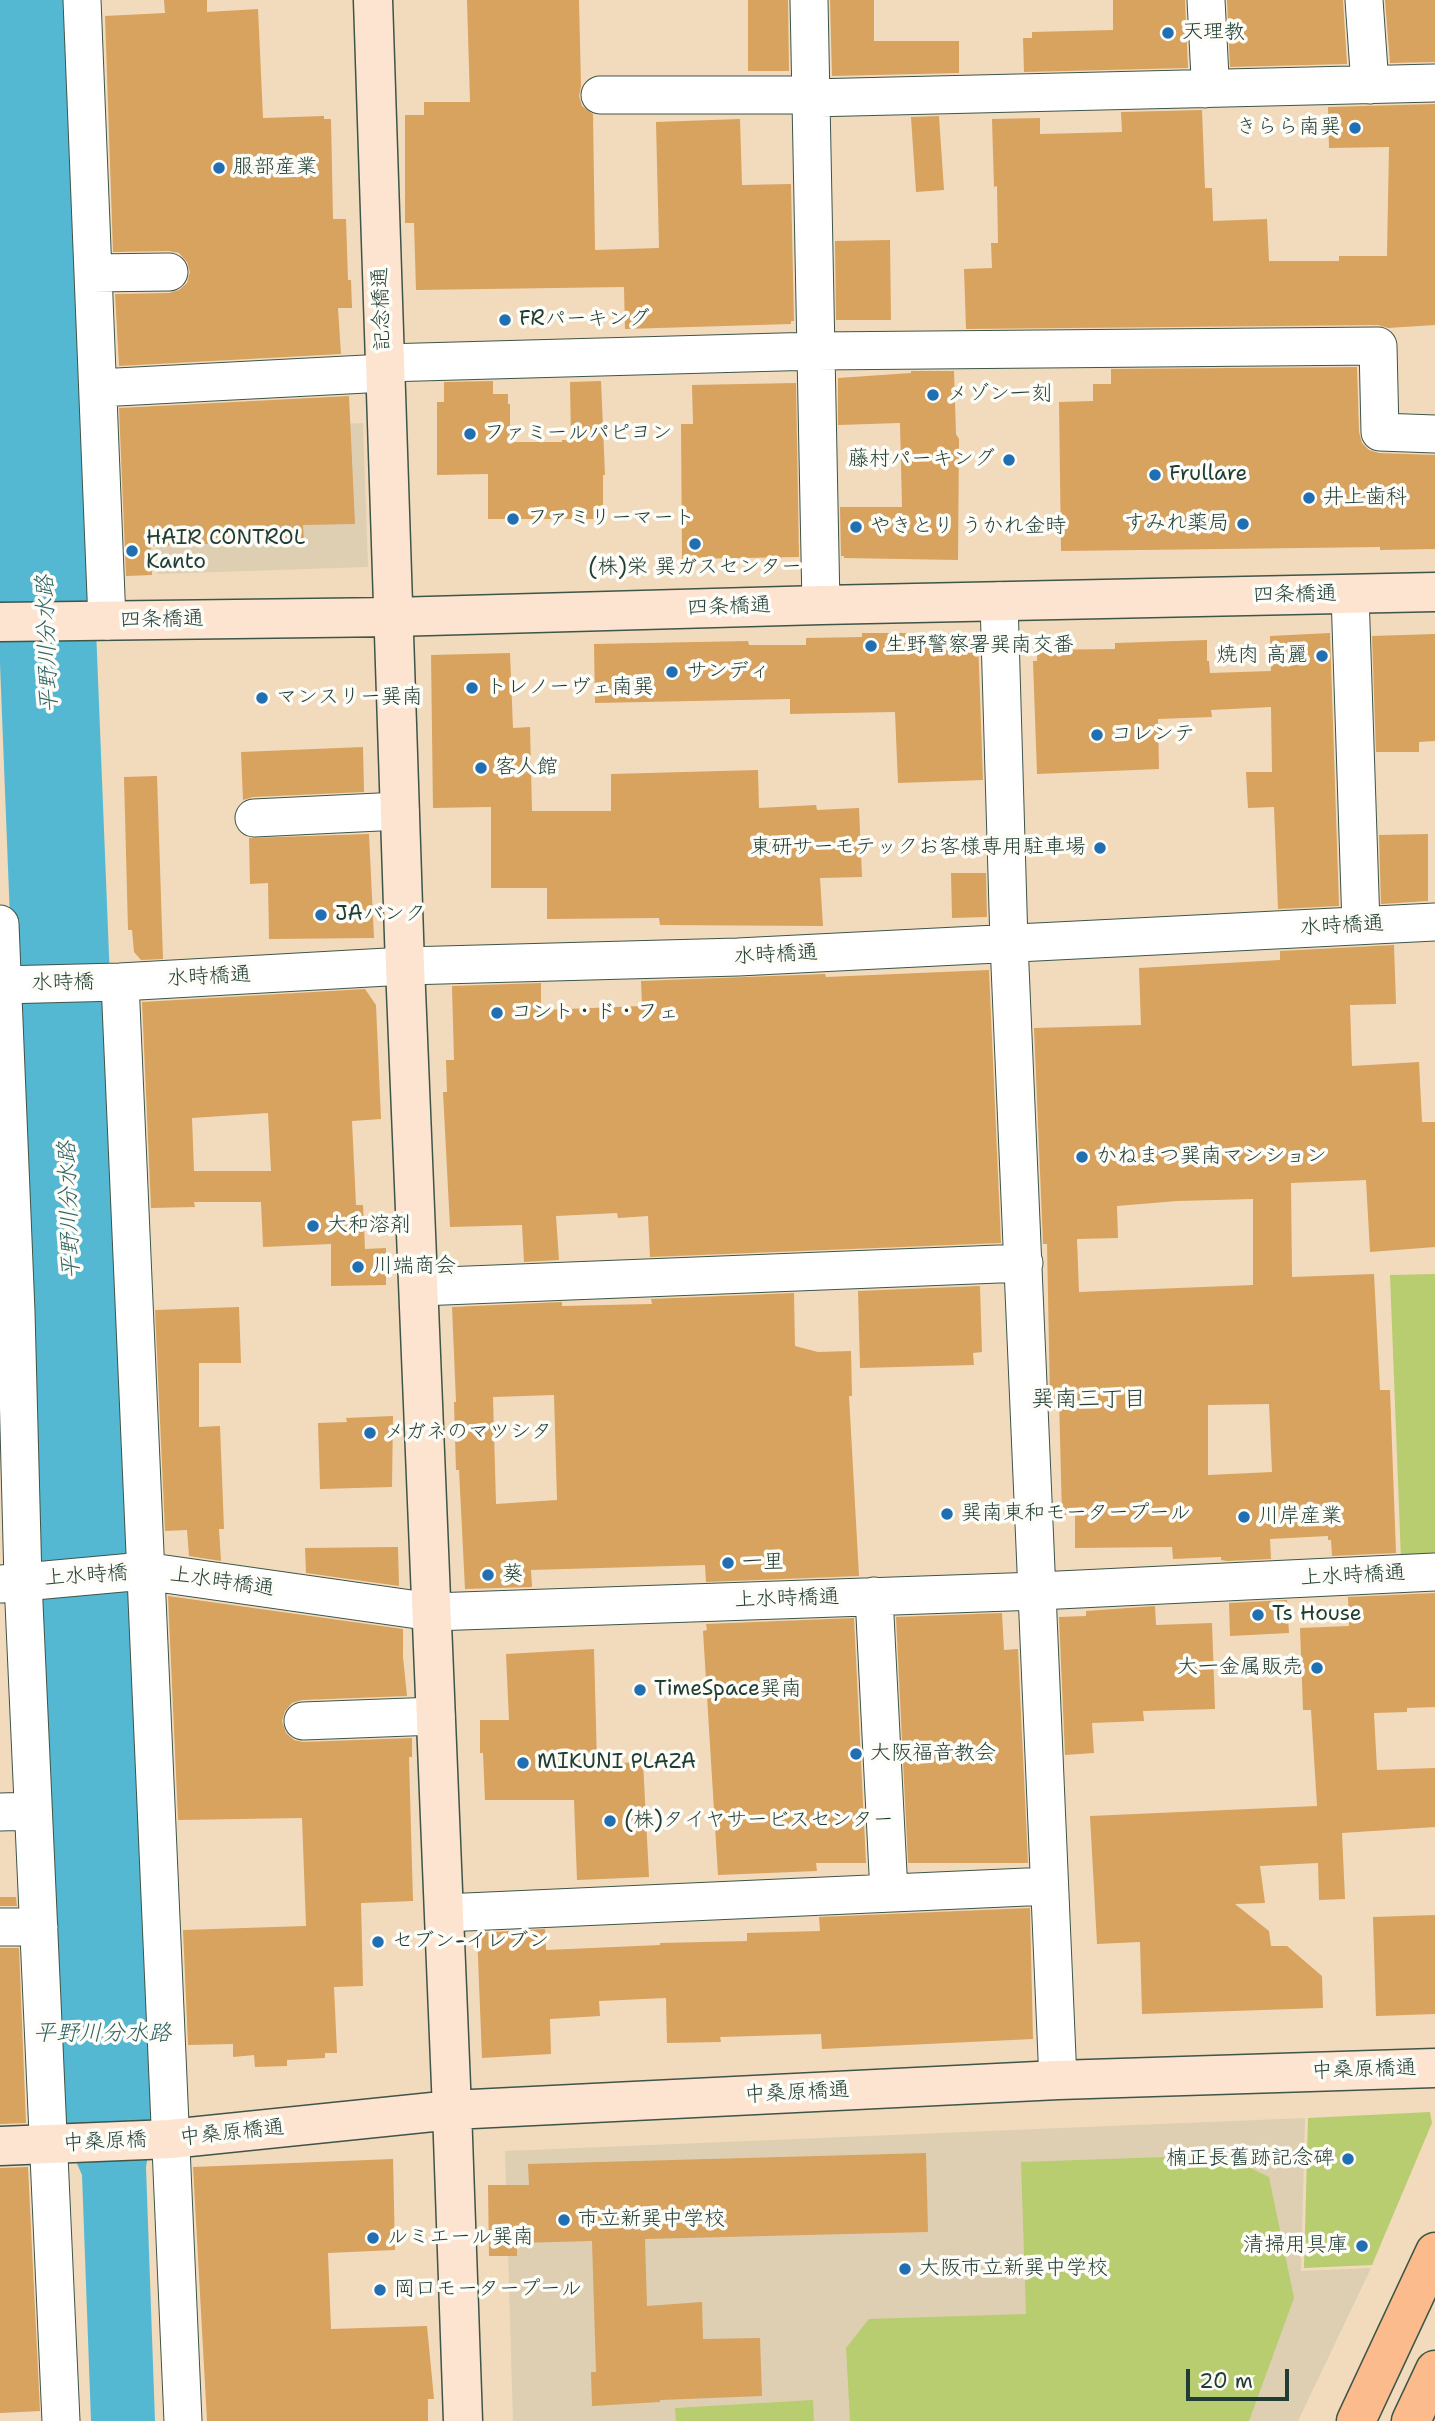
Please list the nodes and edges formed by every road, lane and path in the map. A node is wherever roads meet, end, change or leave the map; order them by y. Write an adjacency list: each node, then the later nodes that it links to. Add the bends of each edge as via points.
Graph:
1 (82, 0): 12 (street)
2 (373, 0): 14 (street, 記念橋通)
3 (809, 0): 10 (street)
4 (1206, 0): 8 (street, via 1210,77)
5 (1364, 0): 7 (street)
6 (1435, 83): 7 (street)
7 (1370, 85): 8 (street)
8 (1205, 89): 10 (street)
9 (600, 95): 10 (street)
10 (810, 97): 13 (street)
11 (169, 272): 12 (street)
12 (93, 273): 15 (street)
13 (817, 351): 14 (street); 16 (street, via 1378,346 1380,432); 20 (street)
14 (384, 368): 15 (street); 21 (street, 記念橋通)
15 (97, 388): 22 (street)
16 (1435, 434)
17 (1435, 592): 18 (street, 四条橋通)
18 (1350, 594): 19 (street, 四条橋通); 28 (street)
19 (999, 601): 20 (street, 四条橋通); 29 (street)
20 (821, 605): 21 (street, 四条橋通)
21 (393, 617): 22 (street, 四条橋通); 24 (street, 記念橋通)
22 (107, 621): 23 (street, 四条橋通)
23 (0, 622)
24 (400, 811): 25 (street); 30 (street, 記念橋通)
25 (254, 818)
26 (1435, 922): 28 (street, 水時橋通)
27 (0, 924): 32 (street)
28 (1361, 925): 29 (street, 水時橋通)
29 (1009, 943): 30 (street, 水時橋通, via 738,957); 33 (street)
30 (405, 966): 31 (street, 水時橋通); 34 (street, 記念橋通)
31 (118, 982): 32 (street, 水時橋); 36 (street)
32 (4, 984): 35 (street)
33 (1024, 1263): 34 (street); 39 (street)
34 (419, 1287): 41 (street, 記念橋通)
35 (8, 1312): 38 (street)
36 (143, 1571): 38 (street, 上水時橋); 41 (street, 上水時橋通); 53 (street)
37 (1435, 1573): 39 (street, 上水時橋通)
38 (18, 1581): 44 (street)
39 (1038, 1591): 40 (street, 上水時橋通); 45 (street)
40 (874, 1596): 41 (street, 上水時橋通); 46 (street)
41 (432, 1612): 42 (street, 記念橋通)
42 (436, 1716): 43 (street); 47 (street, 記念橋通)
43 (303, 1721)
44 (17, 1811): 49 (street)
45 (1049, 1886): 46 (street); 51 (street)
46 (889, 1893): 47 (street)
47 (444, 1913): 52 (street, 記念橋通)
48 (0, 1927): 49 (street)
49 (39, 1927): 54 (street)
50 (1435, 2068): 51 (street, 中桑原橋通)
51 (1058, 2080): 52 (street, 中桑原橋通)
52 (452, 2110): 53 (street, 中桑原橋通); 60 (street, 記念橋通)
53 (166, 2139): 54 (street, 中桑原橋); 59 (street)
54 (48, 2144): 55 (street); 58 (street)
55 (0, 2146)
56 (1435, 2252): 61 (highway)
57 (1435, 2370): 62 (highway)
58 (61, 2421)
59 (183, 2421)
60 (463, 2421)
61 (1356, 2421)
62 (1411, 2421)

